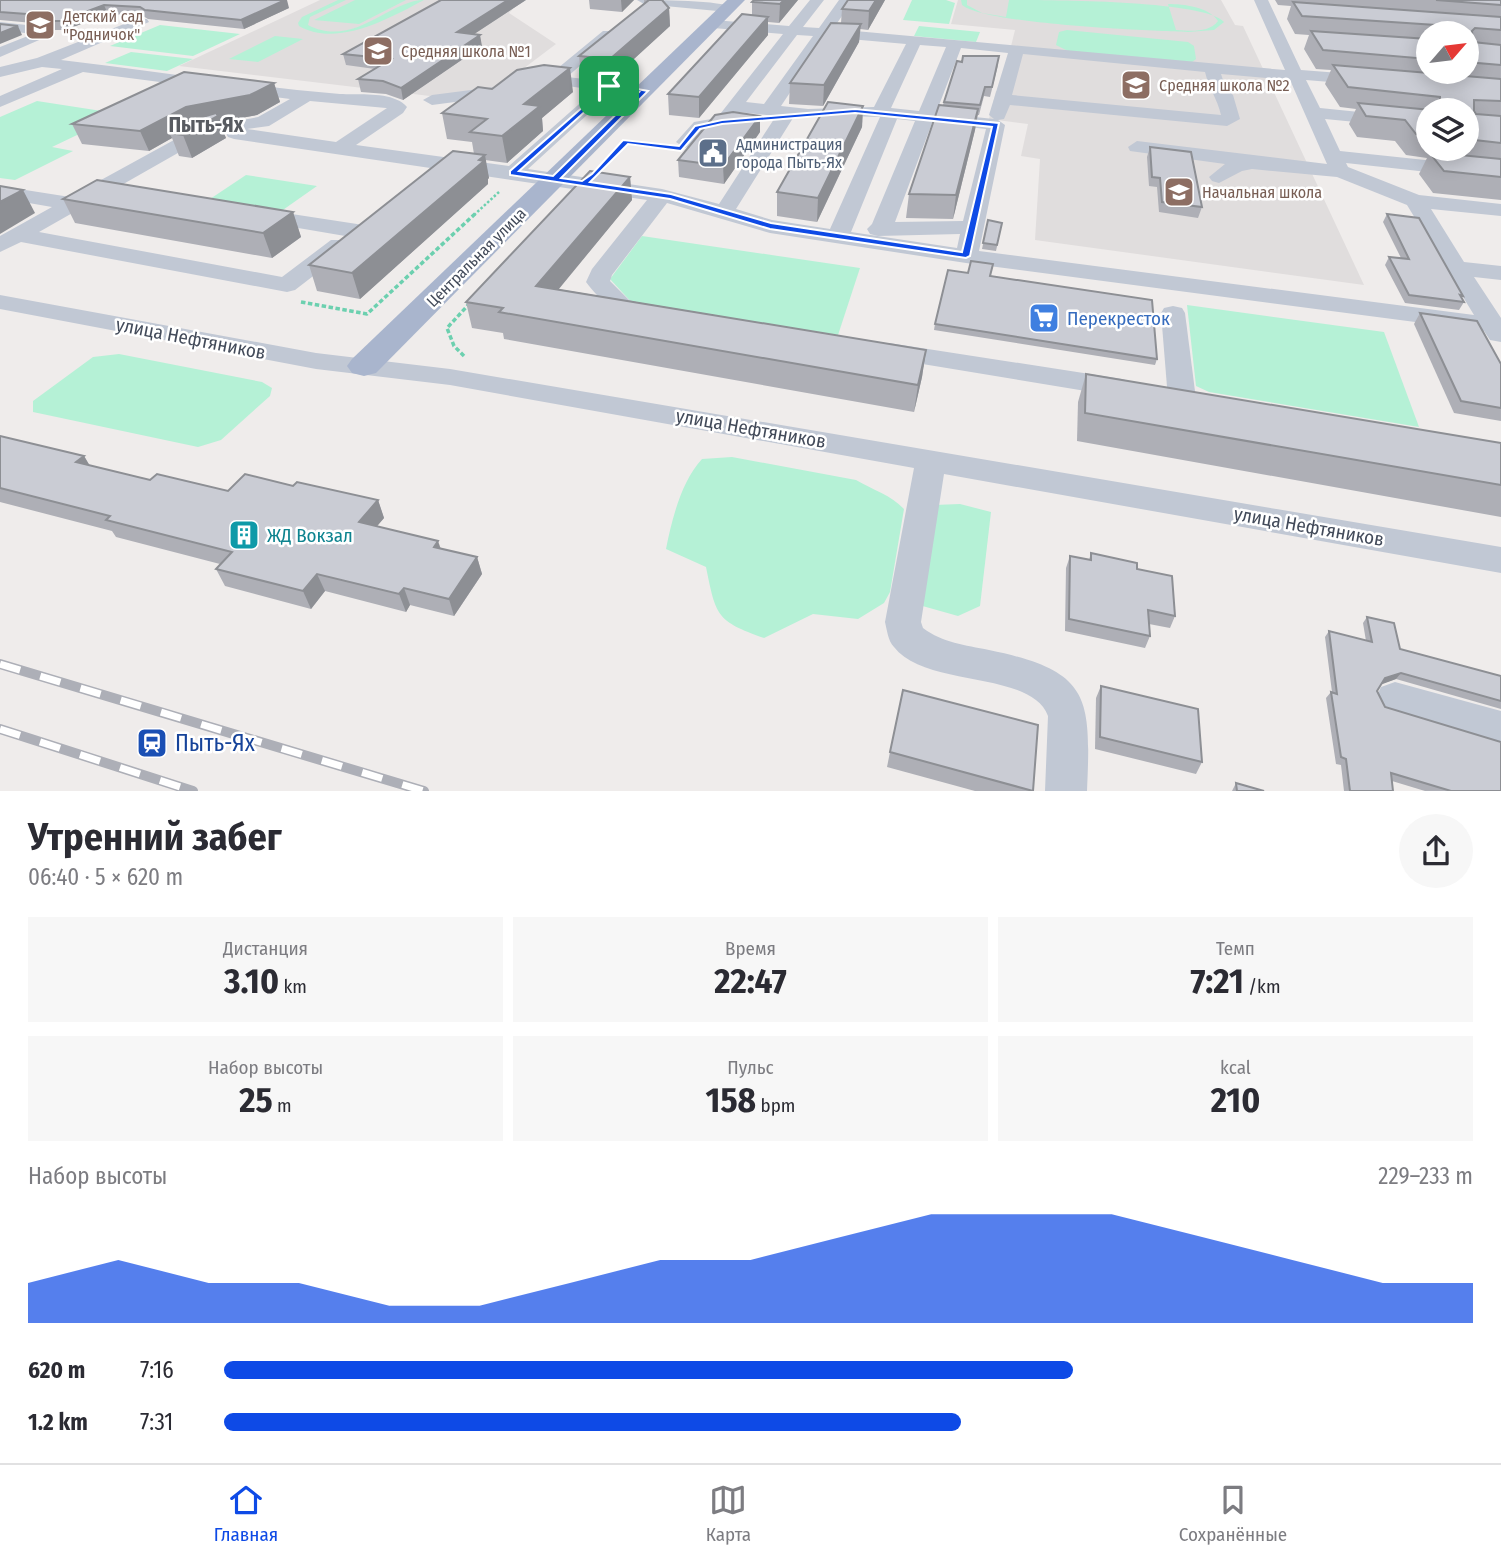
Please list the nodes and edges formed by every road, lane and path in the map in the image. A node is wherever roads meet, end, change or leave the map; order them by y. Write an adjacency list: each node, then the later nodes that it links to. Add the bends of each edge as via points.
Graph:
1 (646, 0): 5 (street); 19 (street, via 628,17)
2 (817, 0): 8 (street)
3 (846, 0): 9 (street)
4 (1268, 8): 18 (street, via 1286,40)
5 (726, 10): 8 (street); 22 (main road, Центральная улица)
6 (142, 22): 14 (street)
7 (0, 26): 13 (street, via 46,34)
8 (793, 30): 9 (street); 26 (street)
9 (824, 33): 10 (street); 27 (street)
10 (915, 40): 11 (street); 28 (street)
11 (955, 43): 12 (street); 31 (street)
12 (1017, 49): 17 (street); 30 (street)
13 (0, 52)
14 (42, 62): 15 (street); 16 (street)
15 (81, 67): 23 (street); 25 (street)
16 (4, 68)
17 (1212, 68): 18 (street); 30 (street, via 1218,92 1225,95 1231,119 1227,121)
18 (1296, 75): 20 (street); 29 (street)
19 (528, 80): 21 (street); 24 (street)
20 (1378, 81)
21 (609, 86): 22 (street); 47 (street)
22 (645, 91): 50 (main road, Центральная улица)
23 (307, 96): 32 (street); 42 (street, via 398,107)
24 (432, 100)
25 (0, 102)
26 (734, 106): 27 (street); 33 (street)
27 (777, 113): 28 (street); 33 (street); 62 (street)
28 (886, 113): 31 (street); 66 (street)
29 (1314, 113): 34 (street); 46 (street)
30 (1002, 115): 31 (street); 63 (street)
31 (925, 117): 64 (street)
32 (263, 122): 35 (street); 37 (street)
33 (722, 122): 40 (street, via 700,126)
34 (1416, 123)
35 (210, 130): 37 (street); 53 (street)
36 (635, 132): 39 (path)
37 (242, 134): 42 (street)
38 (1210, 138): 43 (street, via 1130,130)
39 (626, 142): 40 (path, via 681,148); 52 (path)
40 (685, 142)
41 (1137, 147): 43 (street)
42 (339, 148): 44 (street)
43 (1162, 150): 45 (street)
44 (442, 163): 47 (street); 51 (street)
45 (1261, 163): 46 (street); 49 (street, via 1236,166)
46 (1336, 163): 48 (street); 57 (street)
47 (513, 173): 50 (street)
48 (1501, 174)
49 (1219, 177)
50 (555, 179): 52 (street); 78 (main road, Центральная улица)
51 (421, 180)
52 (583, 183): 56 (street)
53 (100, 189): 55 (street); 58 (street)
54 (0, 192): 58 (street)
55 (127, 193)
56 (662, 195): 62 (street); 74 (street, via 598,282 629,310)
57 (1415, 201): 59 (street); 69 (street)
58 (72, 204): 67 (street)
59 (1501, 210)
60 (235, 211): 65 (street)
61 (378, 214): 65 (street)
62 (723, 214): 66 (street)
63 (973, 227): 64 (street); 68 (street)
64 (881, 229): 66 (street)
65 (356, 231): 67 (street, via 282,284)
66 (838, 236): 68 (street)
67 (8, 240)
68 (966, 256): 75 (street)
69 (1460, 268): 70 (street); 75 (street)
70 (1501, 273)
71 (474, 299): 77 (path, via 447,328 454,346)
72 (0, 302): 78 (street, улица Нефтяников)
73 (1173, 313): 79 (street)
74 (668, 316)
75 (1497, 331)
76 (864, 347): 79 (street)
77 (467, 358)
78 (363, 366): 81 (street, улица Нефтяников)
79 (1161, 395): 80 (street)
80 (1209, 403)
81 (931, 459): 82 (street, улица Нефтяников); 85 (street, via 903,622 907,637 934,654 1036,679 1053,688 1064,701 1068,716)
82 (1501, 560)
83 (1395, 699): 84 (street)
84 (1501, 729)
85 (1066, 791)

